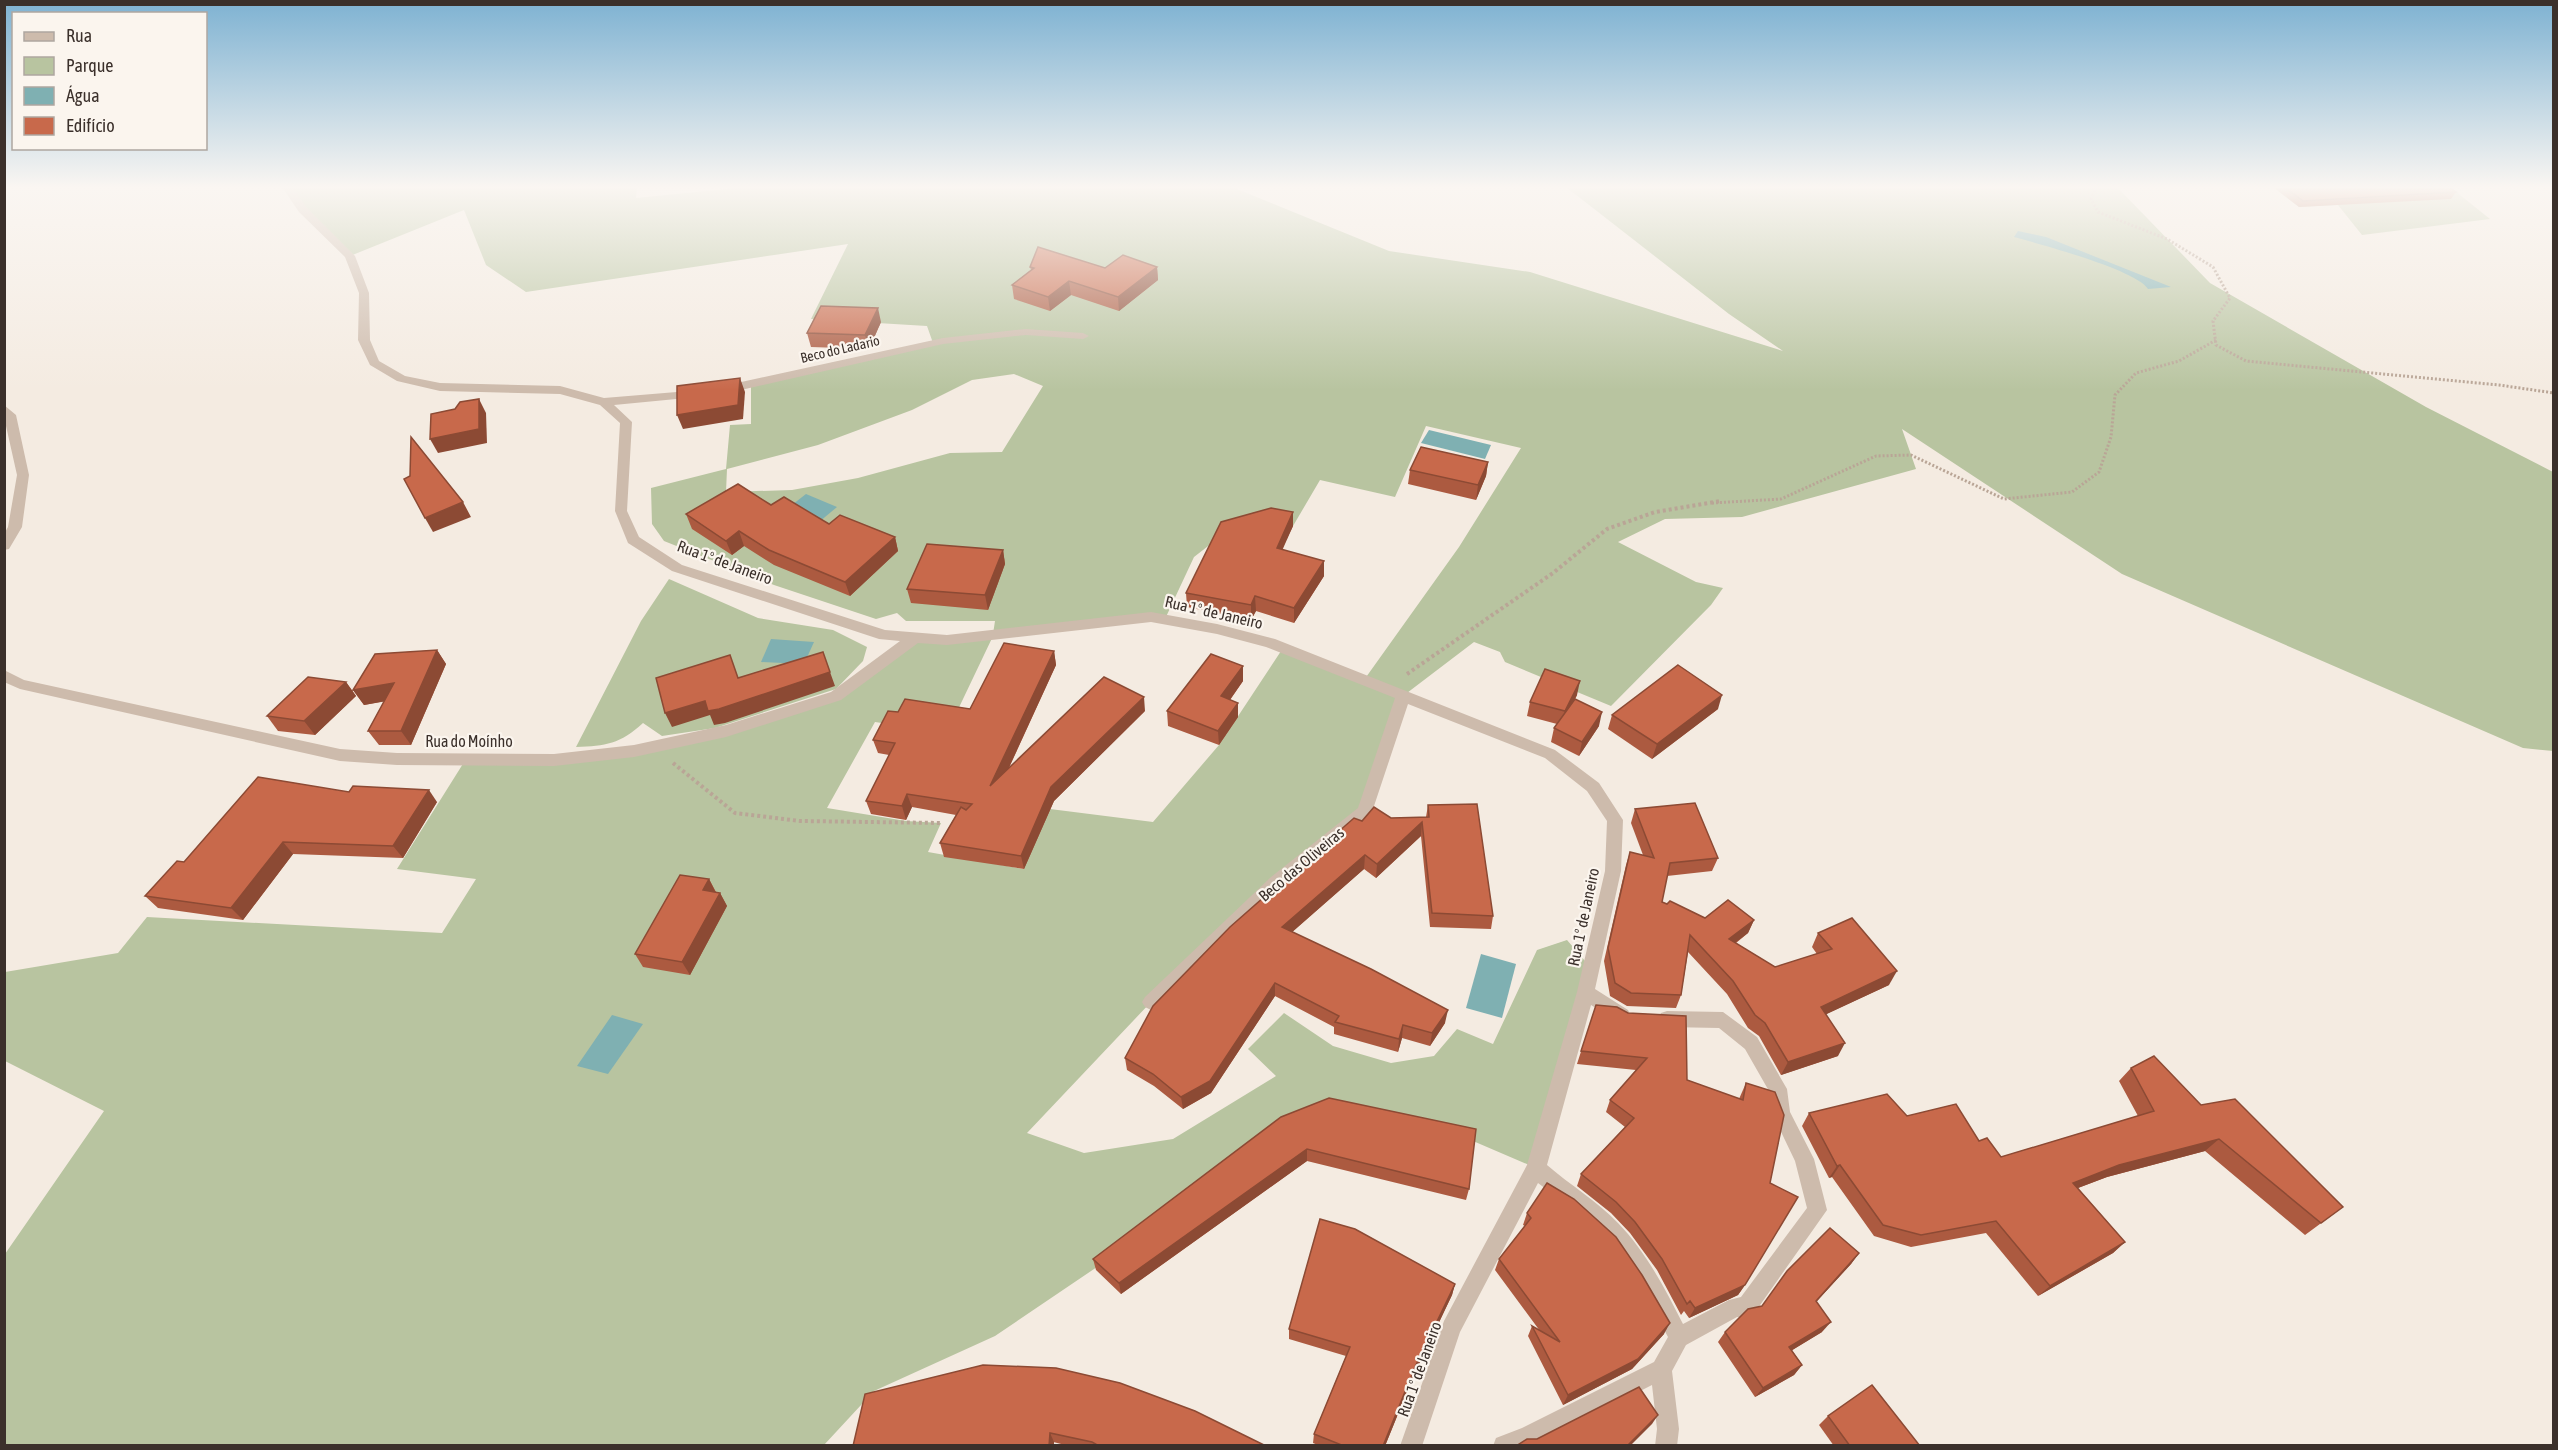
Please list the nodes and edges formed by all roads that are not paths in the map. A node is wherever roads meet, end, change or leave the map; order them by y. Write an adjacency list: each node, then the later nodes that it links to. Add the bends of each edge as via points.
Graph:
1 (349, 255): 3 (street, Rua 1º de Janeiro, via 364,293 364,340 374,363 401,379 440,387 560,390)
2 (1083, 336): 3 (street, Beco do Ladario, via 1026,332 943,341 732,389)
3 (604, 402): 6 (street, Rua 1º de Janeiro, via 626,422 621,511 633,540 677,568 884,635)
4 (4, 408): 5 (street, via 10,415 23,475 15,527)
5 (4, 546)
6 (916, 637): 7 (street, Rua do Moínho, via 836,696 726,731 655,747 554,760 340,755 20,684); 8 (street, Rua 1º de Janeiro, via 947,640 1150,617 1270,643)
7 (4, 675)
8 (1403, 696): 9 (street, Rua 1º de Janeiro, via 1550,754 1593,787 1615,820 1613,871); 10 (street, Beco das Oliveiras, via 1365,811 1277,882)
9 (1586, 992): 11 (street, Rua 1º de Janeiro); 12 (street, via 1623,1016 1723,1020 1751,1044 1778,1089 1781,1113 1804,1159 1818,1210 1746,1308 1736,1307)
10 (1151, 1002)
11 (1536, 1168): 12 (street, via 1587,1207 1621,1240); 14 (street, Rua 1º de Janeiro, via 1451,1328)
12 (1679, 1338): 13 (street)
13 (1661, 1370): 15 (street); 16 (street, via 1668,1429)
14 (1411, 1446)
15 (1504, 1446)
16 (1665, 1446)

